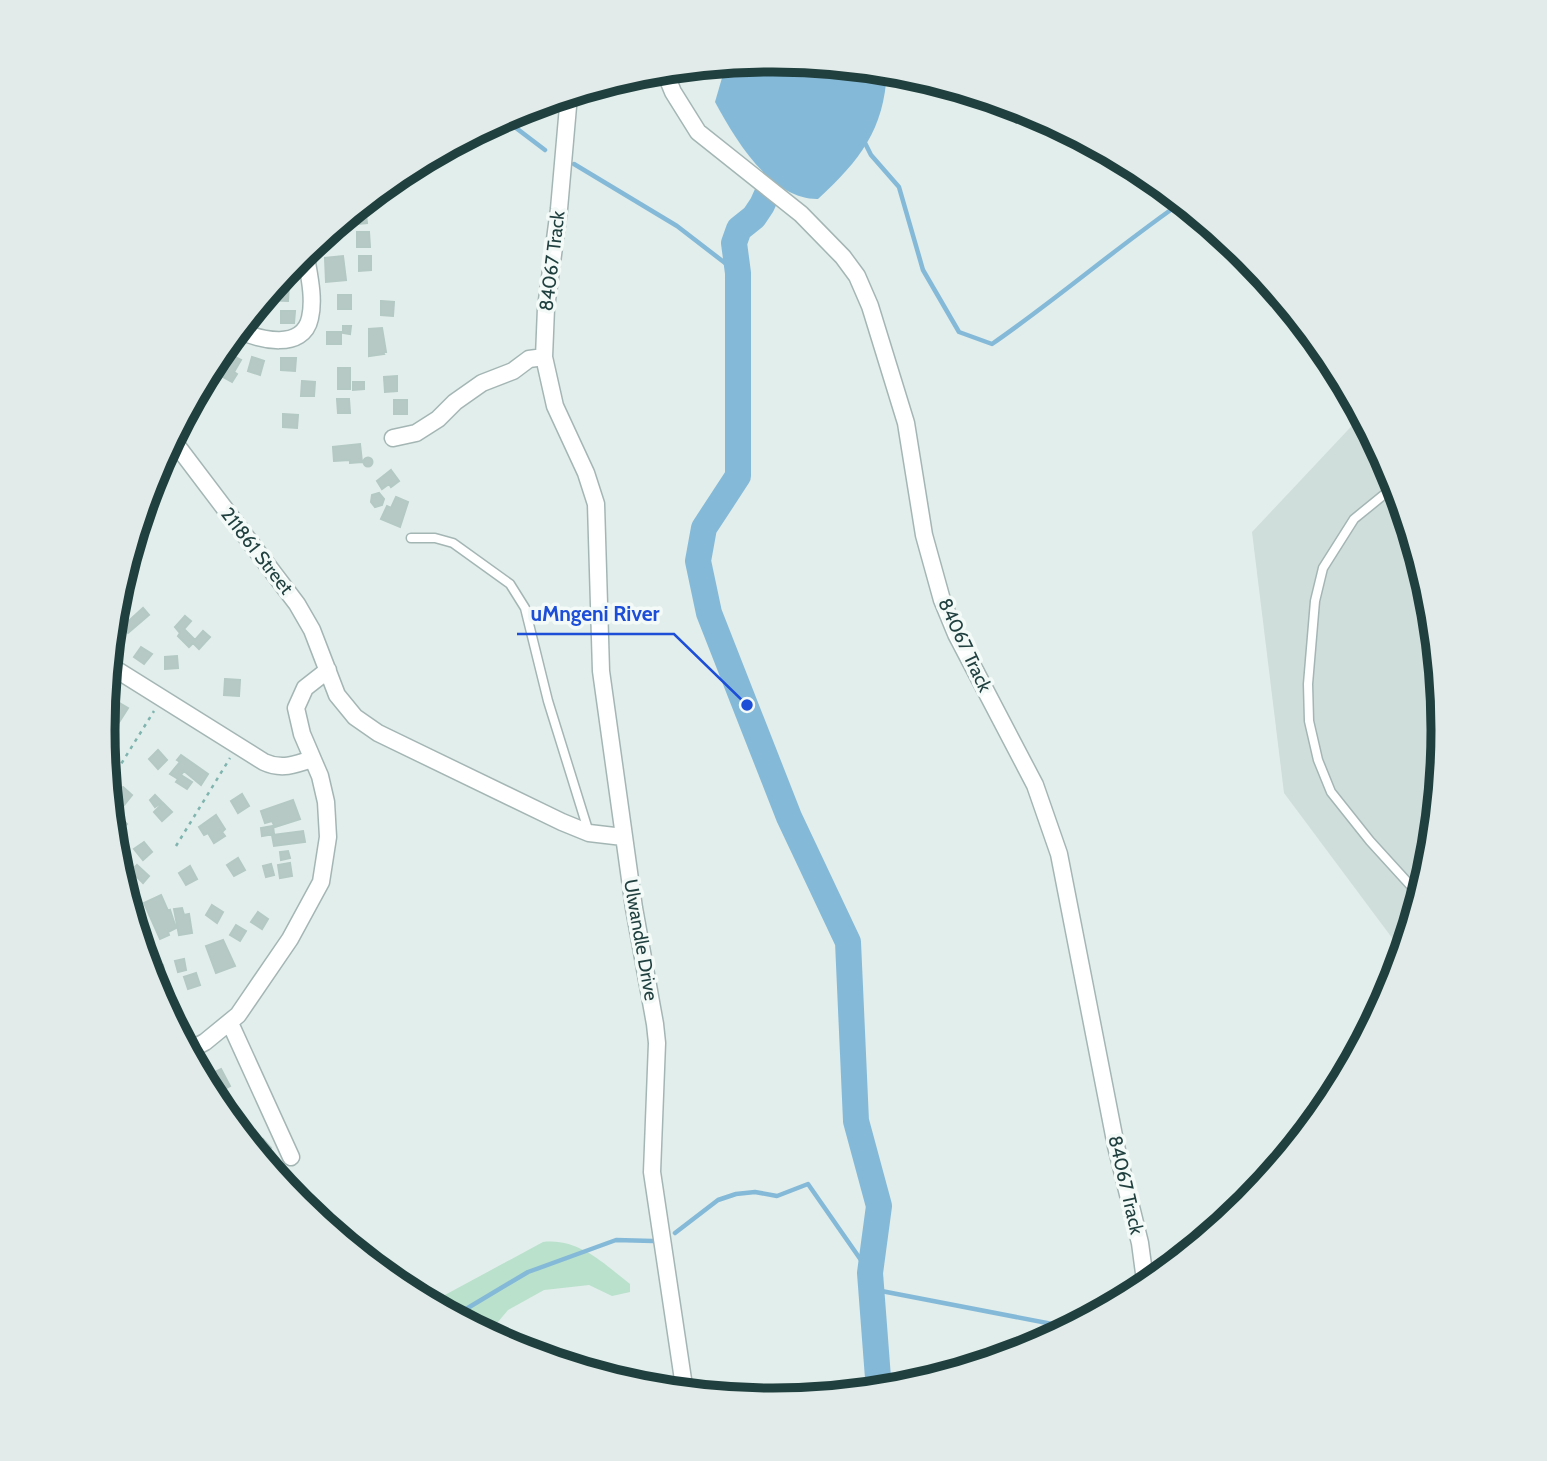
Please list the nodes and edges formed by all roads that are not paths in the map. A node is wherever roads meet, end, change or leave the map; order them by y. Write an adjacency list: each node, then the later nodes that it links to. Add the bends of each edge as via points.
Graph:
1 (668, 80): 19 (street, 84067 Track, via 698,132 801,214 843,257 870,306 906,423 924,535 942,600 1035,785 1059,854)
2 (568, 105): 5 (street, 84067 Track)
3 (307, 266): 4 (street, via 310,322 302,332 278,341)
4 (248, 333)
5 (544, 357): 6 (street, via 529,359 513,372 482,383 416,433); 14 (street, 84067 Track, via 555,406 596,504 599,655)
6 (393, 438)
7 (179, 448): 10 (street, 211861 Street, via 297,604)
8 (1387, 492): 15 (lane, via 1354,519 1323,568 1315,601 1309,721 1331,792)
9 (411, 538): 13 (lane, via 449,541 517,594)
10 (328, 670): 12 (street, via 305,688 296,708); 13 (street, via 344,706 366,725)
11 (118, 671): 12 (street, via 271,765 296,765)
12 (312, 759): 16 (street, via 324,788 328,817 321,882 290,939)
13 (589, 833): 14 (street)
14 (623, 836): 20 (street, Ulwandle Drive, via 655,1024 652,1172)
15 (1413, 888)
16 (230, 1023): 17 (street); 18 (street)
17 (196, 1047)
18 (291, 1157)
19 (1144, 1274)
20 (684, 1383)

